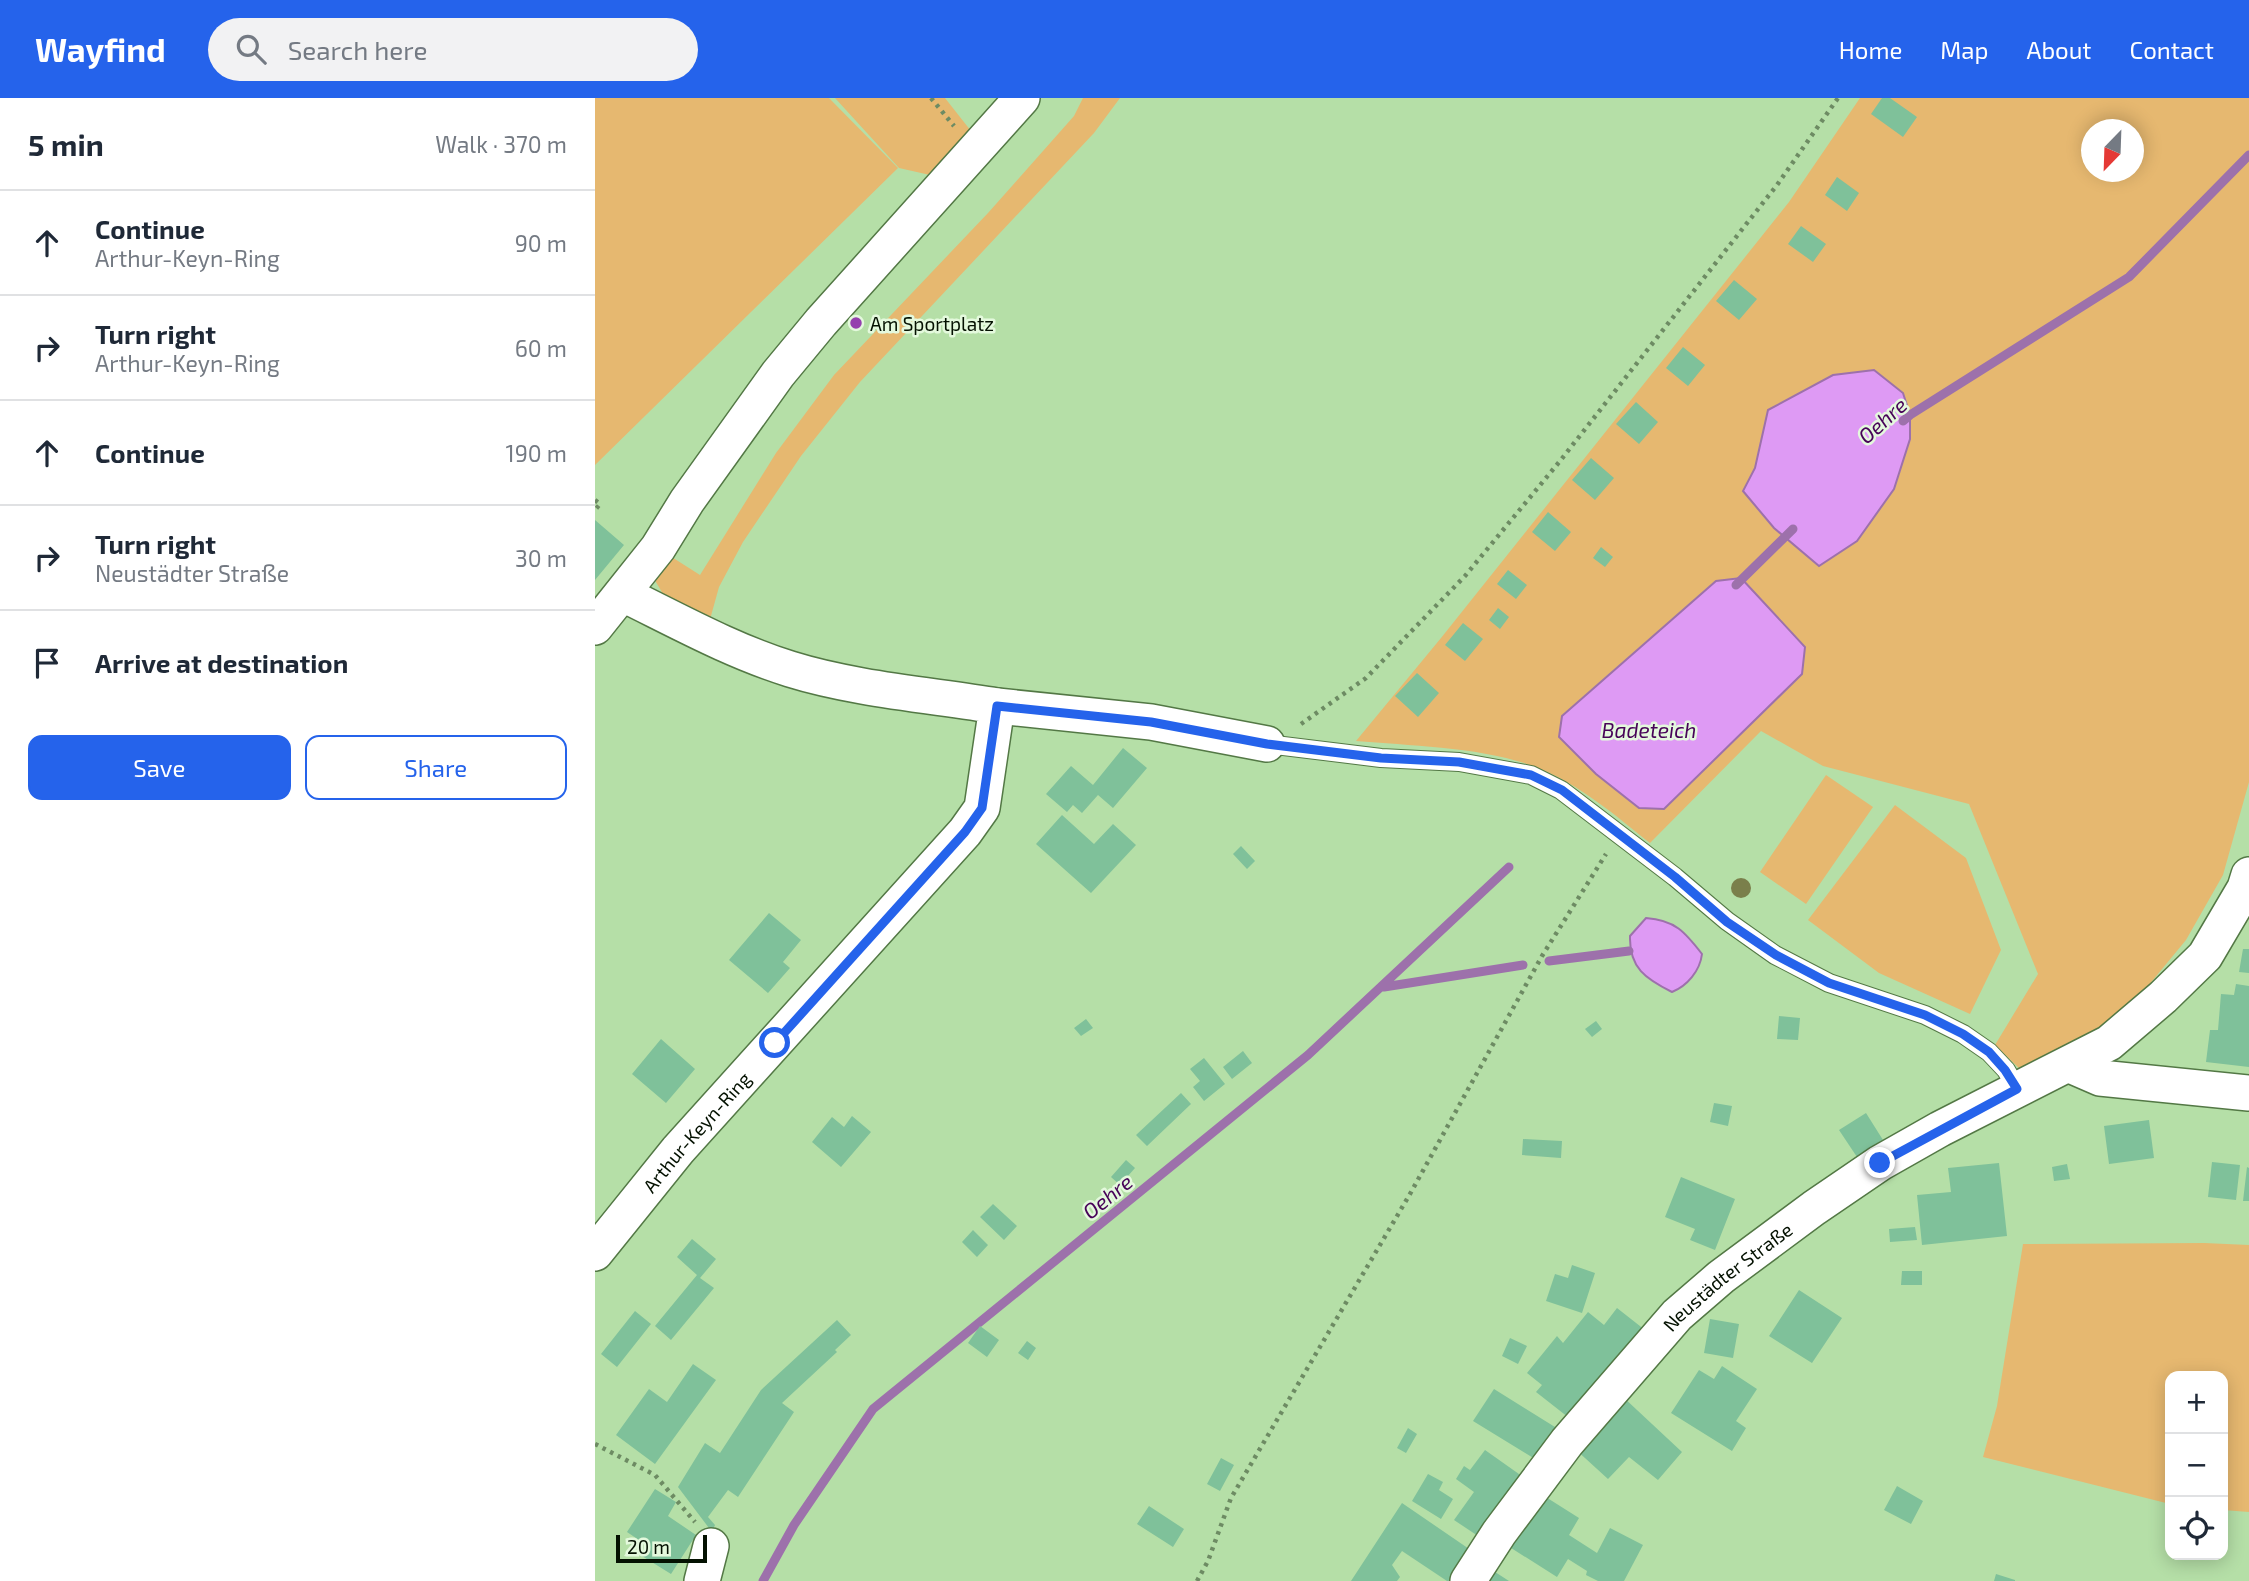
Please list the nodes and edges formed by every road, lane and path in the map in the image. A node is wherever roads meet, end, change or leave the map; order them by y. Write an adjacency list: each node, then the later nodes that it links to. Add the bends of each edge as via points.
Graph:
1 (1022, 98): 5 (street, via 778,374)
2 (1838, 98): 8 (path, via 1777,185 1465,576 1366,678)
3 (595, 500): 4 (path, via 600,504)
4 (595, 510)
5 (623, 594): 6 (street); 7 (street, via 722,643 791,669)
6 (595, 627)
7 (997, 706): 8 (street, via 1151,722); 14 (street, Arthur-Keyn-Ring, via 982,808 965,832 678,1150)
8 (1267, 744): 12 (lane, via 1459,762 1531,775 1562,790 1727,922 1776,955 1829,983 1925,1015 1963,1034 1989,1052)
9 (1605, 855): 18 (path, via 1542,956 1410,1194 1231,1498)
10 (2249, 875): 11 (street, Neustädter Straße, via 2205,956 2109,1043)
11 (2070, 1065): 12 (street, Neustädter Straße); 13 (street, via 2100,1078)
12 (2017, 1089): 19 (street, Neustädter Straße, via 1880,1163 1742,1261 1677,1315 1567,1442)
13 (2249, 1094)
14 (595, 1252)
15 (595, 1444): 16 (path, via 655,1475)
16 (711, 1546): 17 (street)
17 (702, 1581)
18 (1197, 1581)
19 (1468, 1581)

